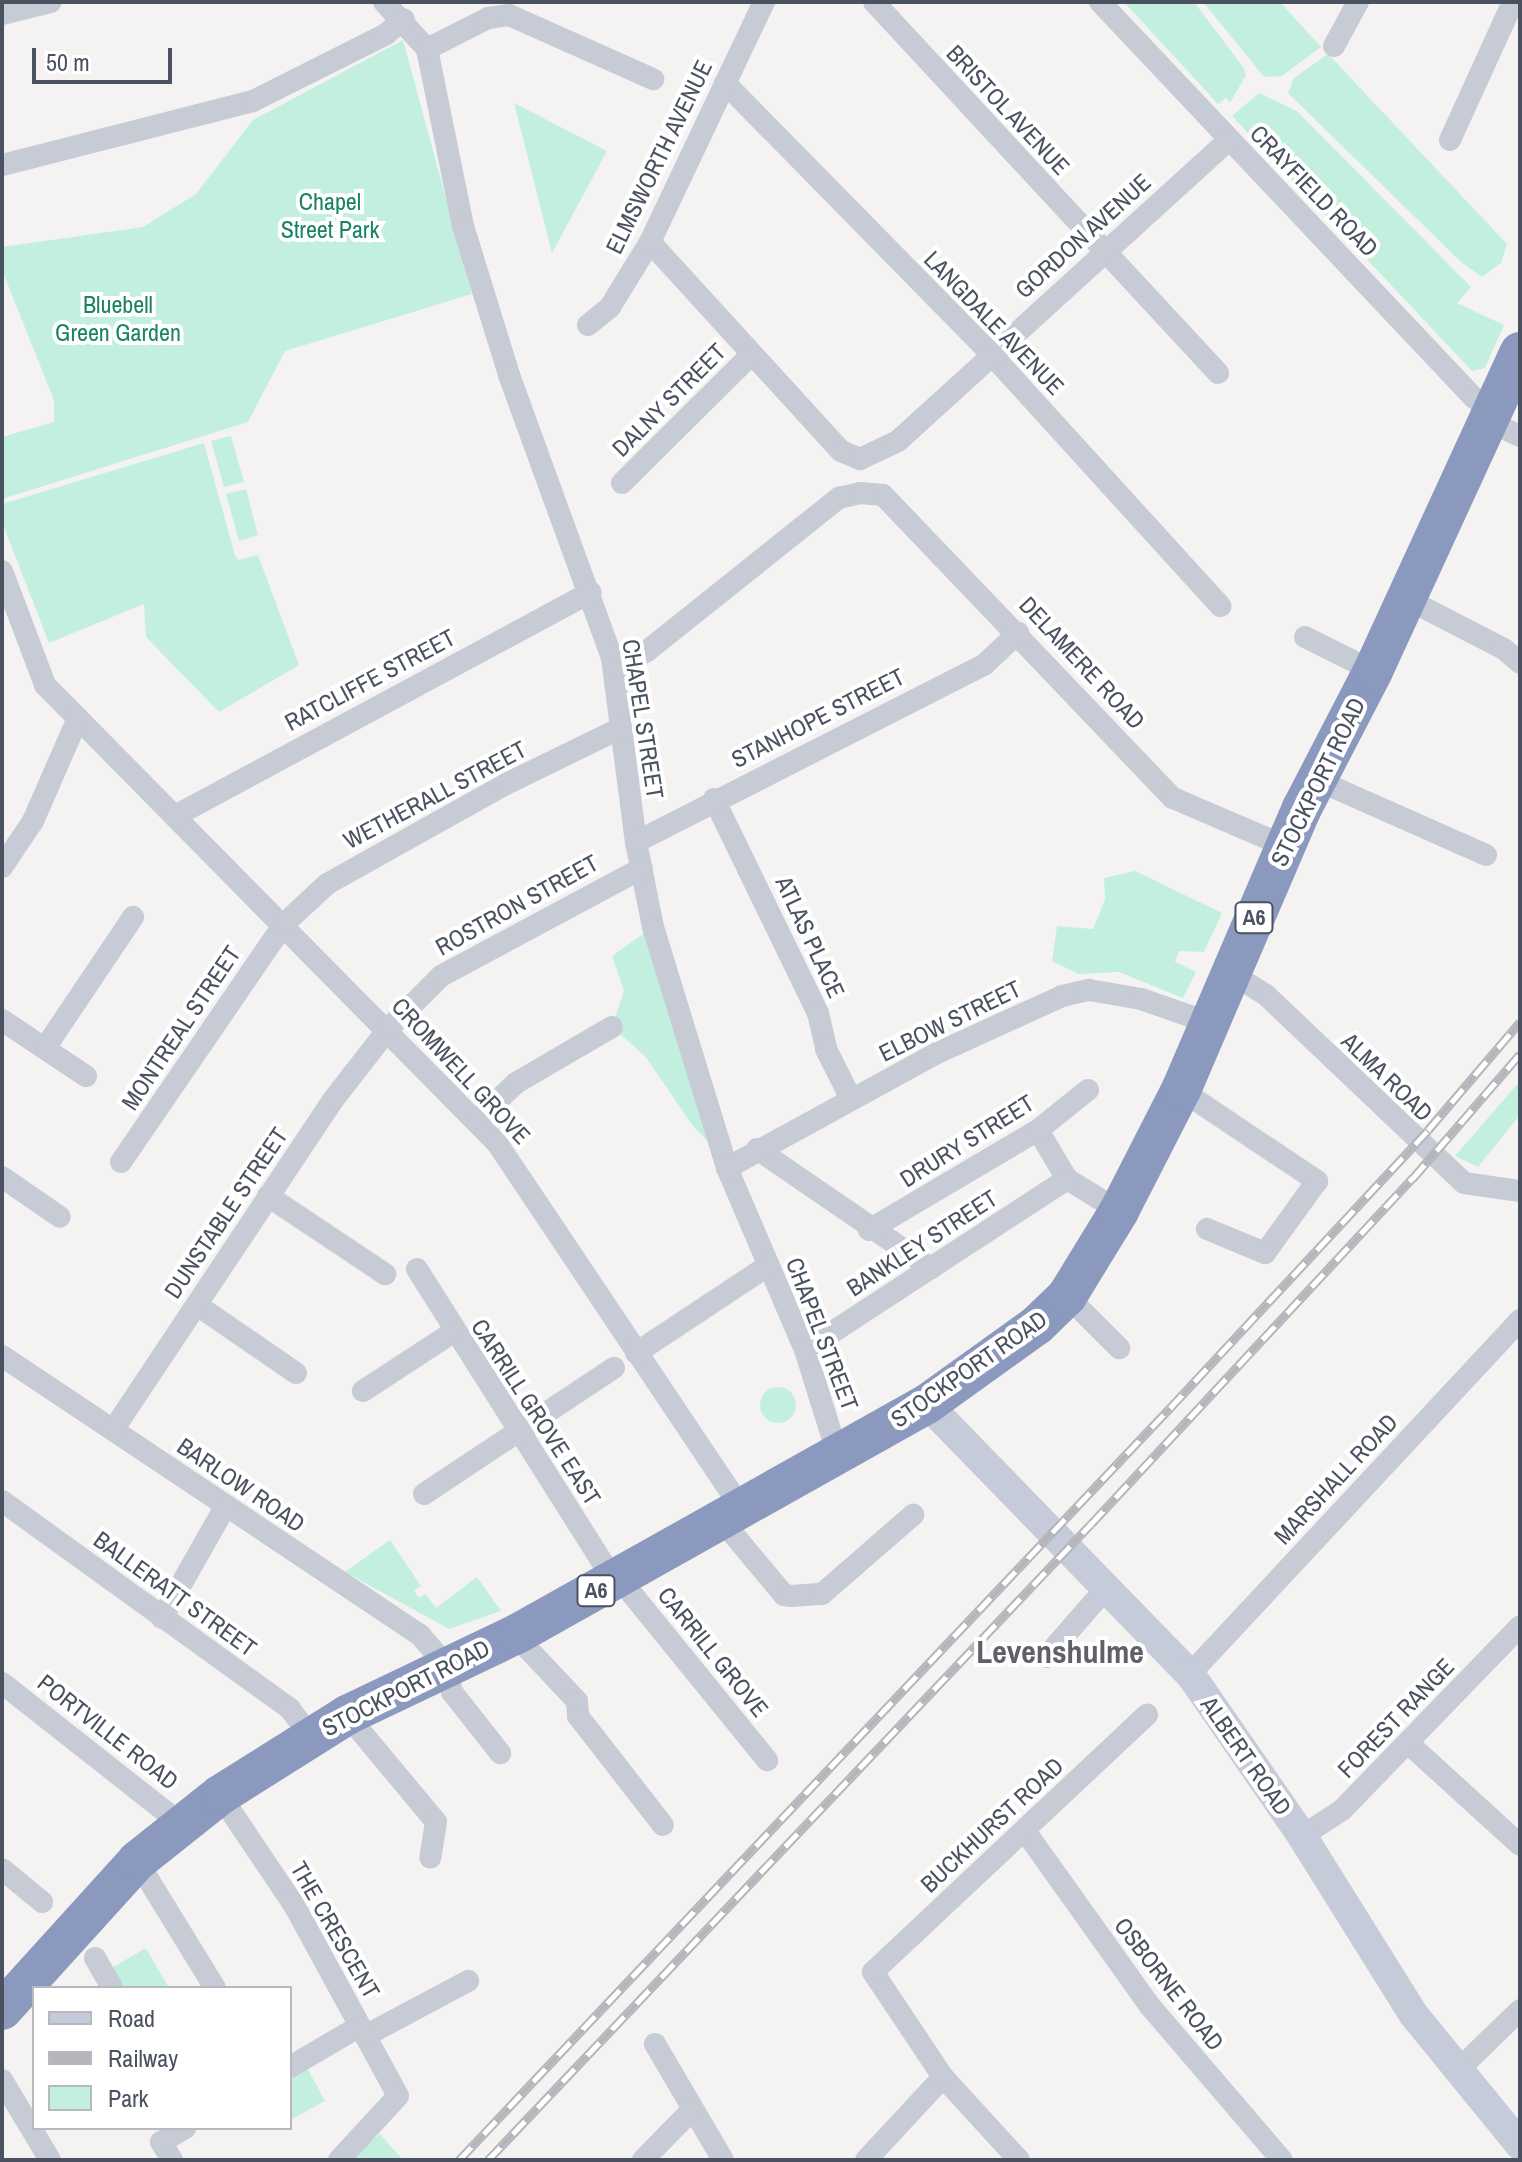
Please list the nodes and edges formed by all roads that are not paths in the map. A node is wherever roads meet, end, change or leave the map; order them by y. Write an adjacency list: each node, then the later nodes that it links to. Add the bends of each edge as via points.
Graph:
1 (51, 2): 9 (street)
2 (384, 2): 10 (street, CHAPEL STREET)
3 (764, 2): 14 (street, ELMSWORTH AVENUE)
4 (874, 2): 19 (street, BRISTOL AVENUE)
5 (1100, 2): 15 (street, CRAYFIELD ROAD)
6 (1358, 2): 11 (street)
7 (1514, 2): 8 (street); 16 (street)
8 (1520, 5)
9 (2, 14)
10 (404, 19): 12 (street, CHAPEL STREET); 17 (street, via 386,34 267,96)
11 (1334, 46)
12 (427, 49): 13 (street, via 488,18 509,15); 28 (street, CHAPEL STREET, via 463,226 556,515)
13 (653, 79)
14 (725, 83): 18 (street, ELMSWORTH AVENUE); 22 (street, LANGDALE AVENUE)
15 (1229, 140): 19 (street, GORDON AVENUE); 25 (street, CRAYFIELD ROAD)
16 (1450, 140)
17 (2, 165)
18 (650, 242): 20 (street, ELMSWORTH AVENUE, via 610,307); 21 (street)
19 (1104, 252): 22 (street, GORDON AVENUE); 24 (street, BRISTOL AVENUE)
20 (588, 325)
21 (752, 354): 22 (street, GORDON AVENUE, via 841,451 860,459 898,441); 26 (street, DALNY STREET)
22 (991, 354): 30 (street, LANGDALE AVENUE)
23 (1515, 363): 25 (highway, STOCKPORT ROAD / A6)
24 (1218, 373)
25 (1501, 423): 29 (highway, STOCKPORT ROAD / A6)
26 (622, 483)
27 (2, 571): 36 (street, via 45,685)
28 (591, 592): 34 (street, CHAPEL STREET); 40 (street, RATCLIFFE STREET)
29 (1407, 599): 33 (street, via 1504,649); 35 (highway, STOCKPORT ROAD / A6)
30 (1220, 606)
31 (1018, 633): 34 (street, DELAMERE ROAD, via 898,506 883,495 860,493 820,511 647,651); 39 (street, STANHOPE STREET, via 984,665); 42 (street, DELAMERE ROAD, via 1173,798)
32 (1305, 637): 35 (street)
33 (1520, 663)
34 (614, 668): 37 (street, CHAPEL STREET)
35 (1373, 671): 38 (highway, STOCKPORT ROAD / A6)
36 (78, 718): 40 (street, CROMWELL GROVE); 44 (street, via 33,821)
37 (621, 728): 41 (street, CHAPEL STREET); 47 (street, WETHERALL STREET, via 506,784 327,884)
38 (1317, 780): 42 (highway, STOCKPORT ROAD / A6); 43 (street)
39 (714, 799): 41 (street, STANHOPE STREET); 57 (street, ATLAS PLACE, via 818,1013 826,1049)
40 (175, 816): 47 (street, CROMWELL GROVE)
41 (636, 842): 45 (street, CHAPEL STREET)
42 (1285, 846): 48 (highway, STOCKPORT ROAD / A6)
43 (1486, 855)
44 (2, 867)
45 (642, 868): 52 (street, ROSTRON STREET, via 441,976); 62 (street, CHAPEL STREET, via 653,927)
46 (133, 917): 53 (street)
47 (284, 924): 52 (street, CROMWELL GROVE); 61 (street, MONTREAL STREET)
48 (1231, 973): 50 (highway, STOCKPORT ROAD / A6); 65 (street, ALMA ROAD, via 1266,995 1464,1183)
49 (2, 1020): 53 (street)
50 (1210, 1023): 56 (highway, STOCKPORT ROAD / A6); 57 (street, ELBOW STREET, via 1141,999 1089,990 1062,996)
51 (612, 1027): 58 (street, via 516,1083)
52 (388, 1029): 58 (street, CROMWELL GROVE); 66 (street, DUNSTABLE STREET)
53 (45, 1048): 54 (street)
54 (86, 1076)
55 (1088, 1090): 59 (street, DRURY STREET)
56 (1181, 1090): 67 (highway, STOCKPORT ROAD / A6); 69 (street, via 1317,1181 1265,1253)
57 (851, 1099): 60 (street, ELBOW STREET)
58 (477, 1120): 81 (street, CROMWELL GROVE, via 510,1161)
59 (1038, 1130): 64 (street); 70 (street, DRURY STREET)
60 (757, 1149): 62 (street, ELBOW STREET); 70 (street)
61 (121, 1162)
62 (727, 1168): 71 (street, CHAPEL STREET)
63 (2, 1177): 68 (street)
64 (1067, 1179): 67 (street); 72 (street, BANKLEY STREET)
65 (1520, 1191)
66 (268, 1196): 74 (street); 76 (street, DUNSTABLE STREET)
67 (1119, 1211): 75 (highway, STOCKPORT ROAD / A6)
68 (60, 1217)
69 (1207, 1229)
70 (869, 1230): 72 (street)
71 (769, 1265): 80 (street, CHAPEL STREET); 81 (street)
72 (931, 1268): 80 (street, BANKLEY STREET)
73 (417, 1269): 78 (street, CARRILL GROVE EAST)
74 (385, 1274)
75 (1067, 1296): 79 (street); 86 (highway, STOCKPORT ROAD / A6, via 1037,1325)
76 (197, 1305): 84 (street); 87 (street, DUNSTABLE STREET)
77 (1520, 1320): 102 (street, MARSHALL ROAD)
78 (453, 1332): 85 (street); 88 (street, CARRILL GROVE EAST)
79 (1119, 1348)
80 (805, 1350): 89 (street, CHAPEL STREET)
81 (636, 1353): 94 (street, CROMWELL GROVE)
82 (3, 1359): 87 (street, BARLOW ROAD)
83 (614, 1368): 88 (street)
84 (296, 1373)
85 (363, 1391)
86 (927, 1404): 89 (highway, STOCKPORT ROAD / A6); 96 (main road, ALBERT ROAD)
87 (113, 1430): 92 (street, BARLOW ROAD)
88 (518, 1433): 90 (street); 95 (street, CARRILL GROVE EAST)
89 (838, 1455): 94 (highway, STOCKPORT ROAD / A6)
90 (424, 1494)
91 (2, 1501): 97 (street, BALLERATT STREET)
92 (225, 1507): 97 (street); 101 (street, BARLOW ROAD, via 420,1635)
93 (913, 1515): 94 (street, CROMWELL GROVE, via 822,1594 791,1596 784,1595)
94 (733, 1516): 95 (highway, STOCKPORT ROAD / A6)
95 (617, 1579): 99 (highway, STOCKPORT ROAD / A6); 109 (street, CARRILL GROVE)
96 (1108, 1586): 100 (street); 102 (main road, ALBERT ROAD)
97 (162, 1618): 106 (street, BALLERATT STREET, via 290,1709)
98 (1520, 1626): 107 (street, FOREST RANGE)
99 (521, 1632): 101 (highway, STOCKPORT ROAD / A6); 112 (street, via 529,1650 577,1701 578,1716)
100 (1046, 1657)
101 (445, 1664): 104 (highway, STOCKPORT ROAD / A6); 108 (street, via 452,1692)
102 (1190, 1674): 114 (main road, ALBERT ROAD)
103 (2, 1683): 111 (street, PORTVILLE ROAD)
104 (347, 1715): 106 (highway, STOCKPORT ROAD / A6); 116 (street, via 436,1822)
105 (1147, 1715): 113 (street, BUCKHURST ROAD)
106 (310, 1736): 110 (highway, STOCKPORT ROAD / A6)
107 (1409, 1744): 114 (street, FOREST RANGE, via 1342,1810); 115 (street)
108 (500, 1753)
109 (767, 1760)
110 (220, 1795): 111 (highway, STOCKPORT ROAD / A6); 126 (street, THE CRESCENT, via 294,1905)
111 (180, 1823): 117 (highway, STOCKPORT ROAD / A6)
112 (663, 1825)
113 (1025, 1831): 130 (street, BUCKHURST ROAD, via 873,1972); 142 (street, OSBORNE ROAD, via 1157,2015)
114 (1302, 1836): 129 (main road, ALBERT ROAD, via 1414,2015)
115 (1520, 1845)
116 (430, 1858)
117 (137, 1861): 123 (street); 124 (highway, STOCKPORT ROAD / A6)
118 (2, 1869): 119 (street)
119 (42, 1902)
120 (95, 1958): 122 (street)
121 (468, 1981): 126 (street)
122 (111, 1986)
123 (214, 1986)
124 (2, 2010)
125 (1520, 2010): 129 (street)
126 (363, 2031): 128 (street); 137 (street, THE CRESCENT, via 398,2096)
127 (655, 2044): 132 (street)
128 (292, 2066)
129 (1456, 2072): 134 (main road, ALBERT ROAD)
130 (943, 2077): 140 (street); 141 (street)
131 (2, 2080): 135 (street)
132 (693, 2109): 138 (street); 139 (street)
133 (182, 2130): 136 (street, via 161,2142)
134 (1520, 2145)
135 (50, 2160)
136 (172, 2160)
137 (339, 2160)
138 (643, 2160)
139 (723, 2160)
140 (866, 2160)
141 (1019, 2160)
142 (1282, 2160)

